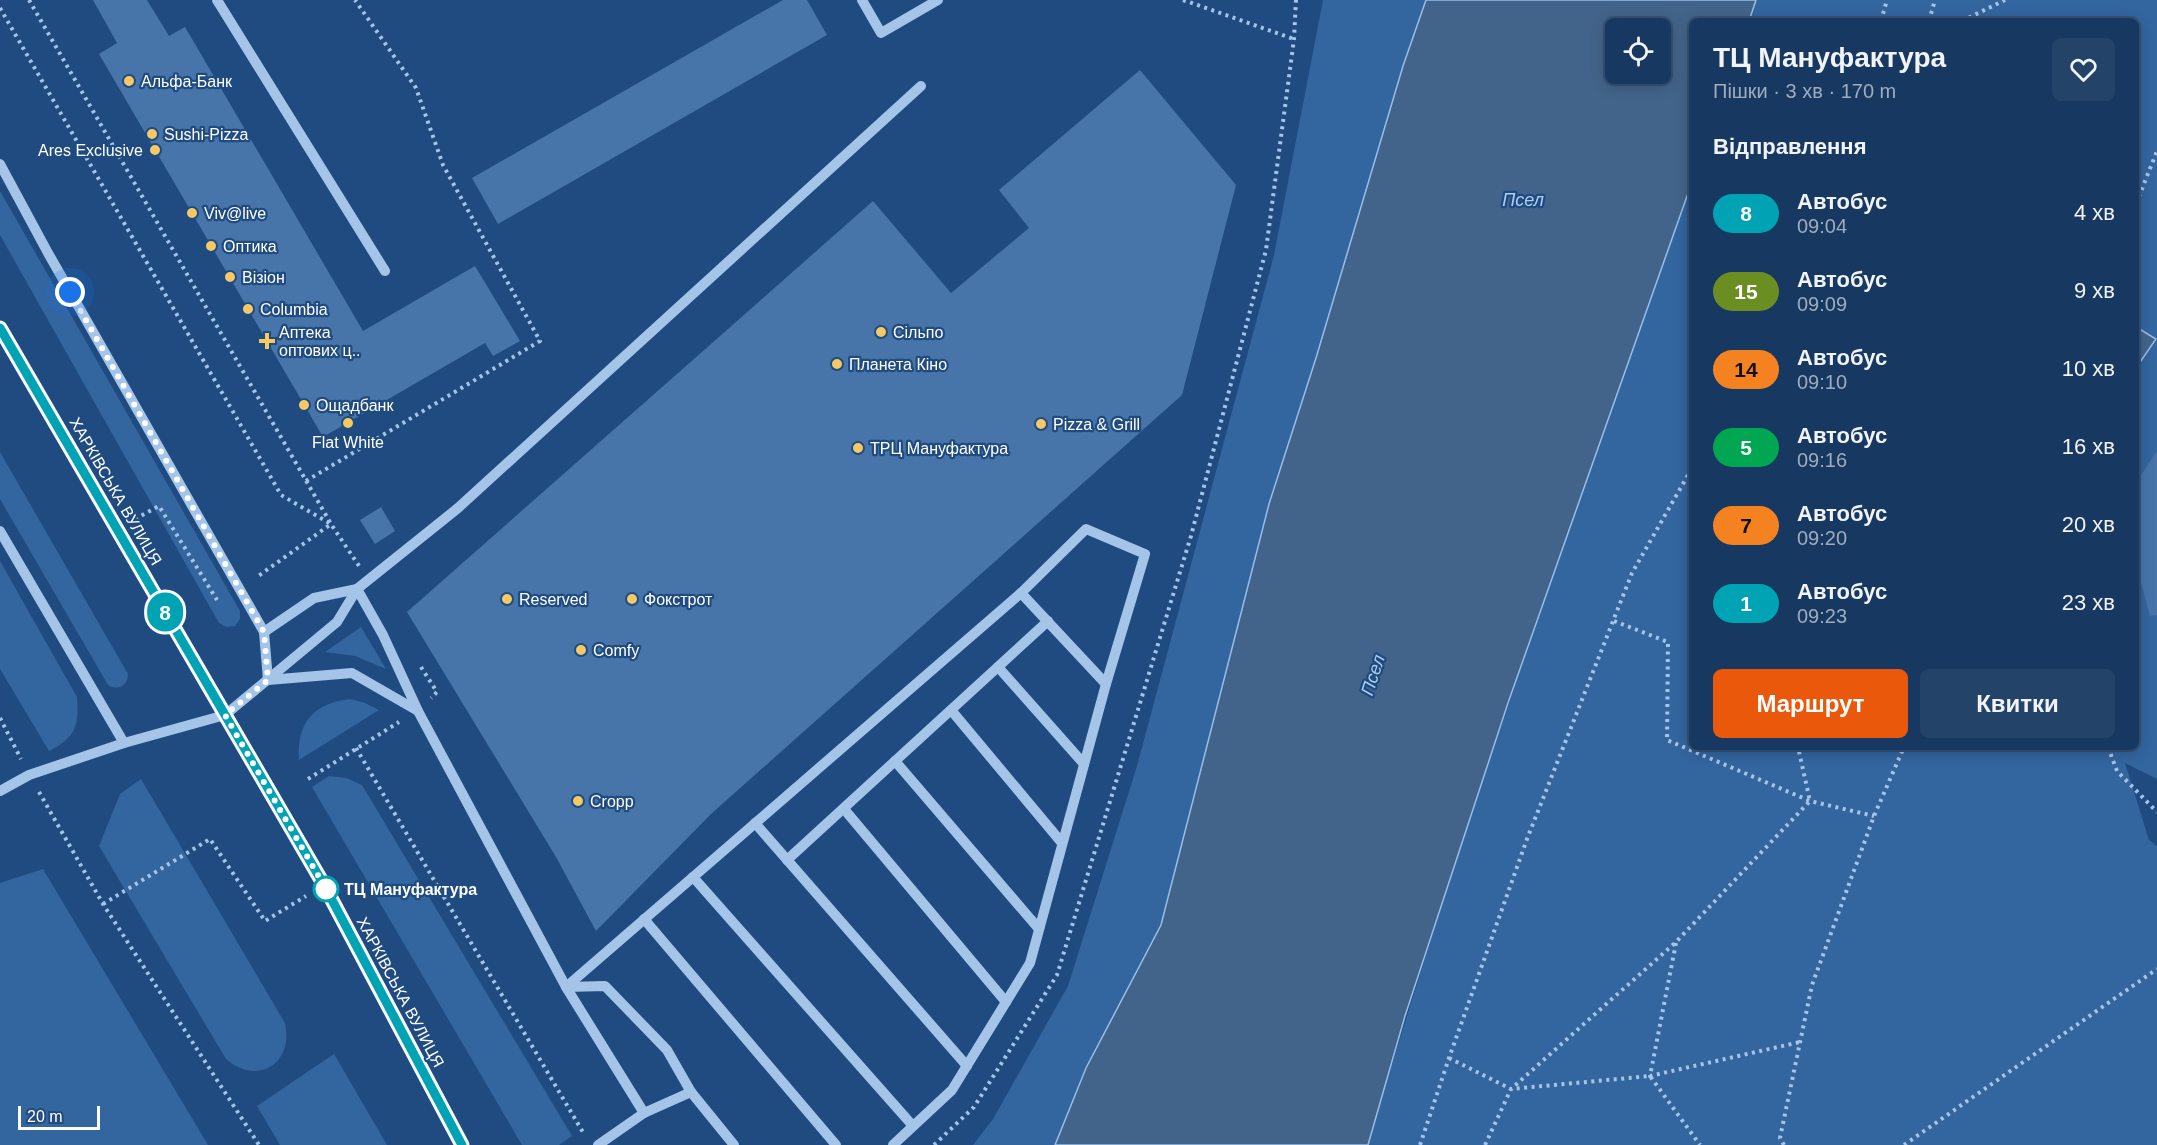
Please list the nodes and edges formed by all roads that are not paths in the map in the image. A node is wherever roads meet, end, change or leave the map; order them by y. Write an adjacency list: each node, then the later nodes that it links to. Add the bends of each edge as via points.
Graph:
1 (217, 0): 6 (lane)
2 (862, 0): 3 (lane, via 881,33)
3 (938, 0)
4 (921, 86): 11 (lane, via 458,508)
5 (0, 164): 14 (lane)
6 (385, 271)
7 (0, 328): 9 (main road, ХАРКІВСЬКА ВУЛИЦЯ)
8 (0, 344): 9 (lane)
9 (15, 354): 20 (main road, ХАРКІВСЬКА ВУЛИЦЯ)
10 (0, 531): 21 (lane)
11 (357, 589): 14 (lane, via 314,598); 16 (lane, via 338,622); 19 (lane, via 384,635)
12 (1021, 593): 13 (lane); 17 (lane, via 1086,529 1145,554); 26 (lane)
13 (1048, 621): 15 (lane); 17 (lane)
14 (264, 632): 16 (lane)
15 (998, 667): 18 (lane); 23 (lane)
16 (268, 680): 19 (lane, via 352,673); 20 (lane)
17 (1106, 684): 23 (lane)
18 (951, 710): 22 (lane); 27 (lane)
19 (418, 711): 32 (lane)
20 (225, 715): 21 (lane); 38 (main road, ХАРКІВСЬКА ВУЛИЦЯ, via 324,885)
21 (124, 743): 24 (lane, via 29,774)
22 (895, 761): 25 (lane); 31 (lane)
23 (1084, 764): 27 (lane)
24 (0, 791)
25 (843, 808): 28 (lane); 33 (lane)
26 (755, 823): 28 (lane); 29 (lane)
27 (1062, 843): 31 (lane)
28 (787, 860): 34 (lane)
29 (693, 877): 30 (lane); 37 (lane)
30 (645, 919): 32 (lane); 41 (lane)
31 (1039, 929): 33 (lane, via 1030,963)
32 (566, 987): 35 (lane, via 605,986 667,1050); 36 (lane)
33 (1006, 1002): 34 (lane)
34 (967, 1066): 37 (lane, via 952,1090)
35 (691, 1092): 36 (lane); 40 (lane)
36 (644, 1113): 39 (lane)
37 (913, 1126): 42 (lane)
38 (462, 1145)
39 (598, 1145)
40 (734, 1145)
41 (836, 1145)
42 (893, 1145)

